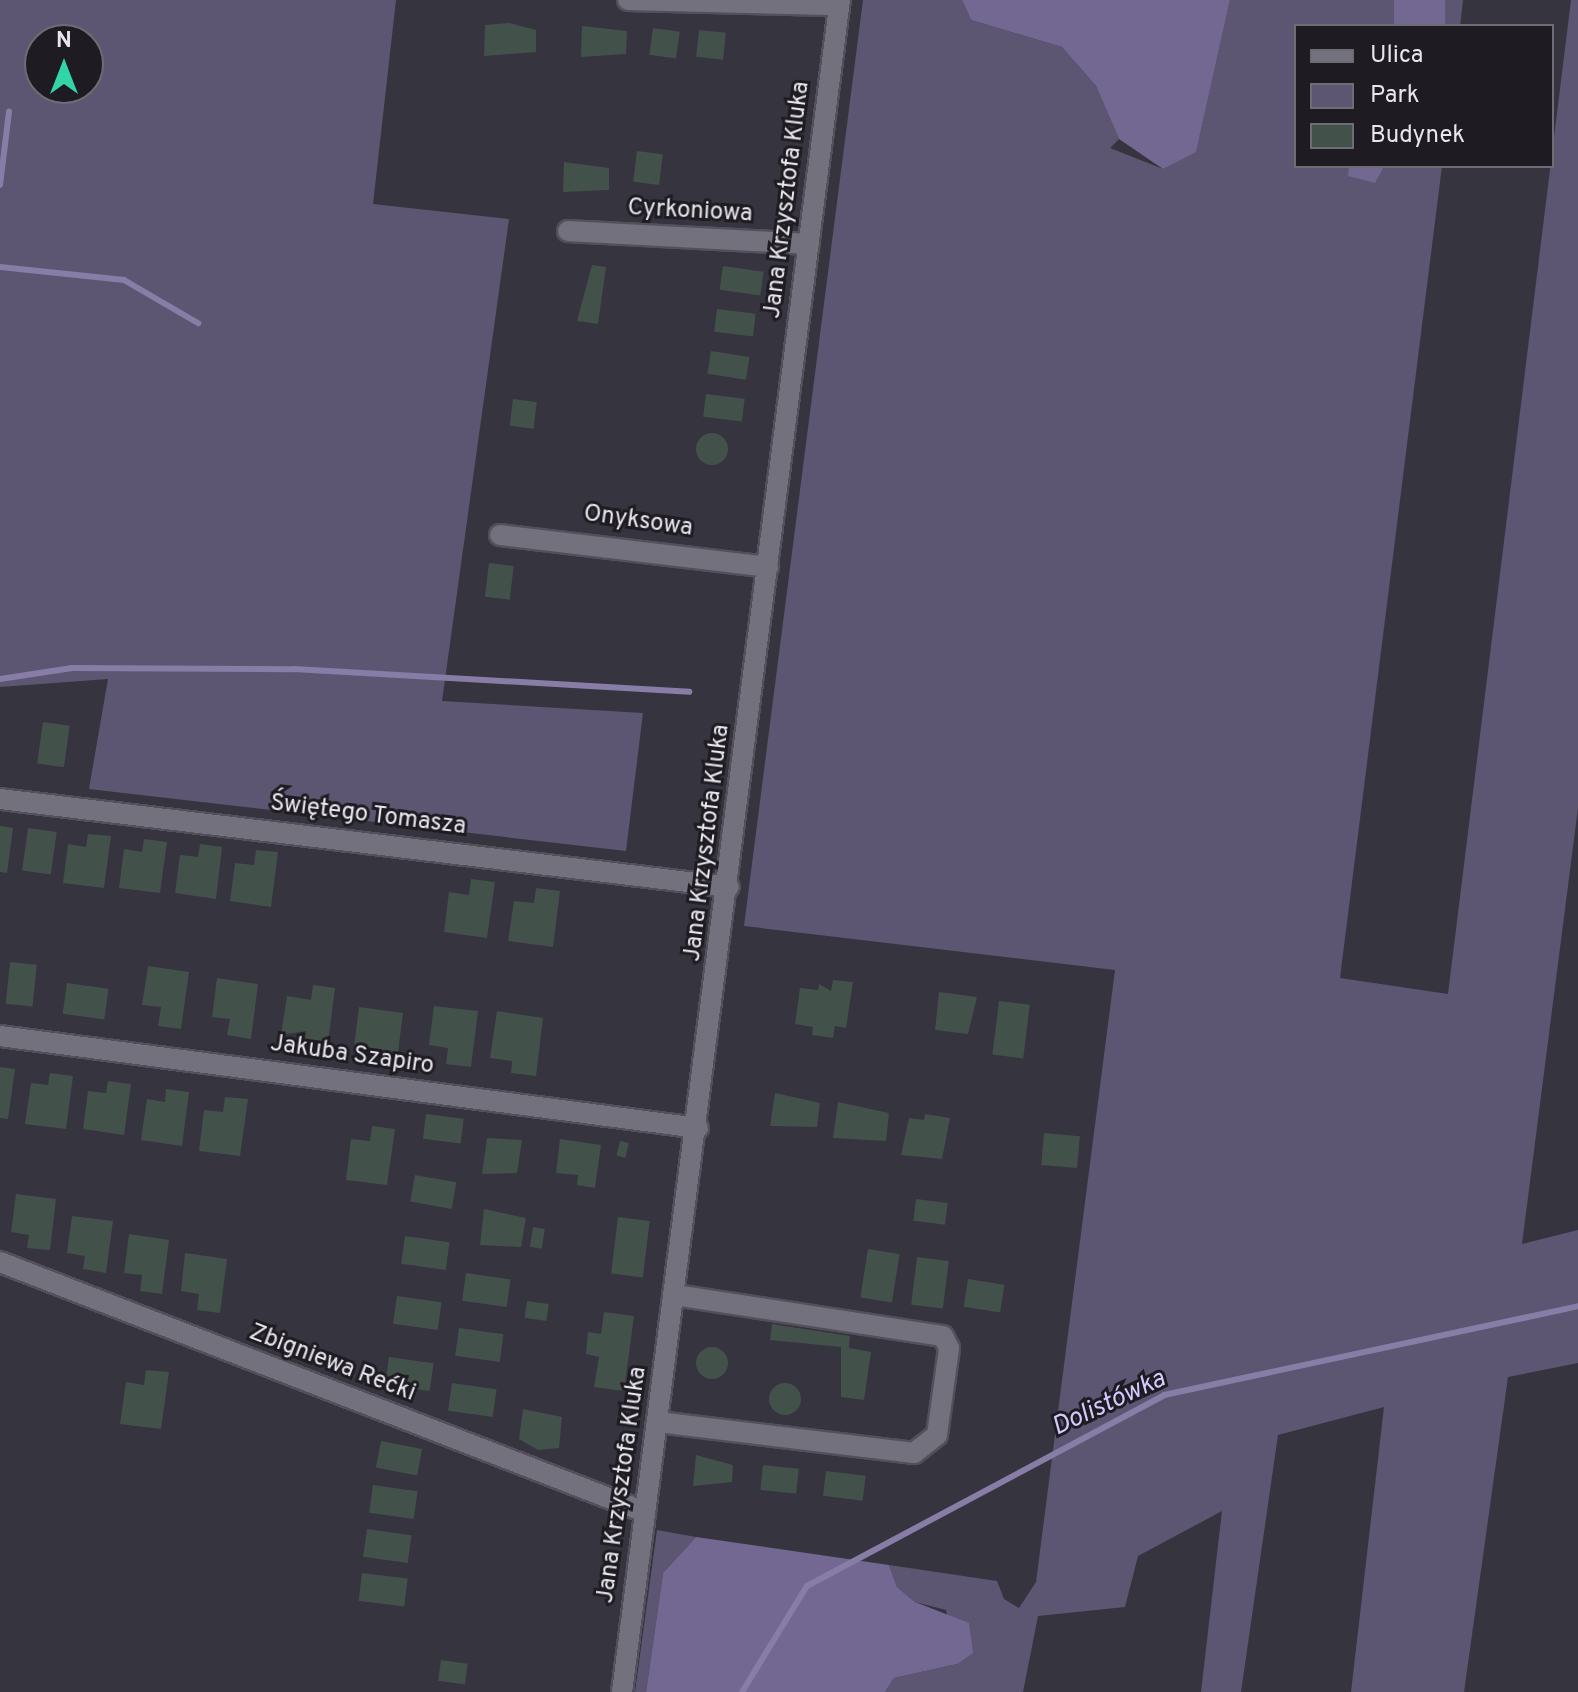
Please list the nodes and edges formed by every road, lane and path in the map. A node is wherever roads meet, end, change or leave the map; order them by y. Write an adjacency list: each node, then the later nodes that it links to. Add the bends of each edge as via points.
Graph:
1 (628, 0): 2 (street)
2 (840, 2): 4 (street, Jana Krzysztofa Kluka)
3 (568, 231): 4 (street, Cyrkoniowa)
4 (809, 244): 6 (street, Jana Krzysztofa Kluka)
5 (500, 535): 6 (street, Onyksowa)
6 (768, 567): 8 (street, Jana Krzysztofa Kluka)
7 (0, 799): 8 (street, Świętego Tomasza)
8 (729, 887): 10 (street, Jana Krzysztofa Kluka)
9 (0, 1036): 10 (street, Jakuba Szapiro)
10 (698, 1128): 12 (street, Jana Krzysztofa Kluka)
11 (0, 1262): 14 (street, Zbigniewa Rećki)
12 (675, 1295): 13 (street, Jana Krzysztofa Kluka); 13 (street, via 943,1336 949,1348 937,1435 914,1453)
13 (658, 1422): 14 (street, Jana Krzysztofa Kluka)
14 (645, 1512): 15 (street, Jana Krzysztofa Kluka)
15 (622, 1692)

